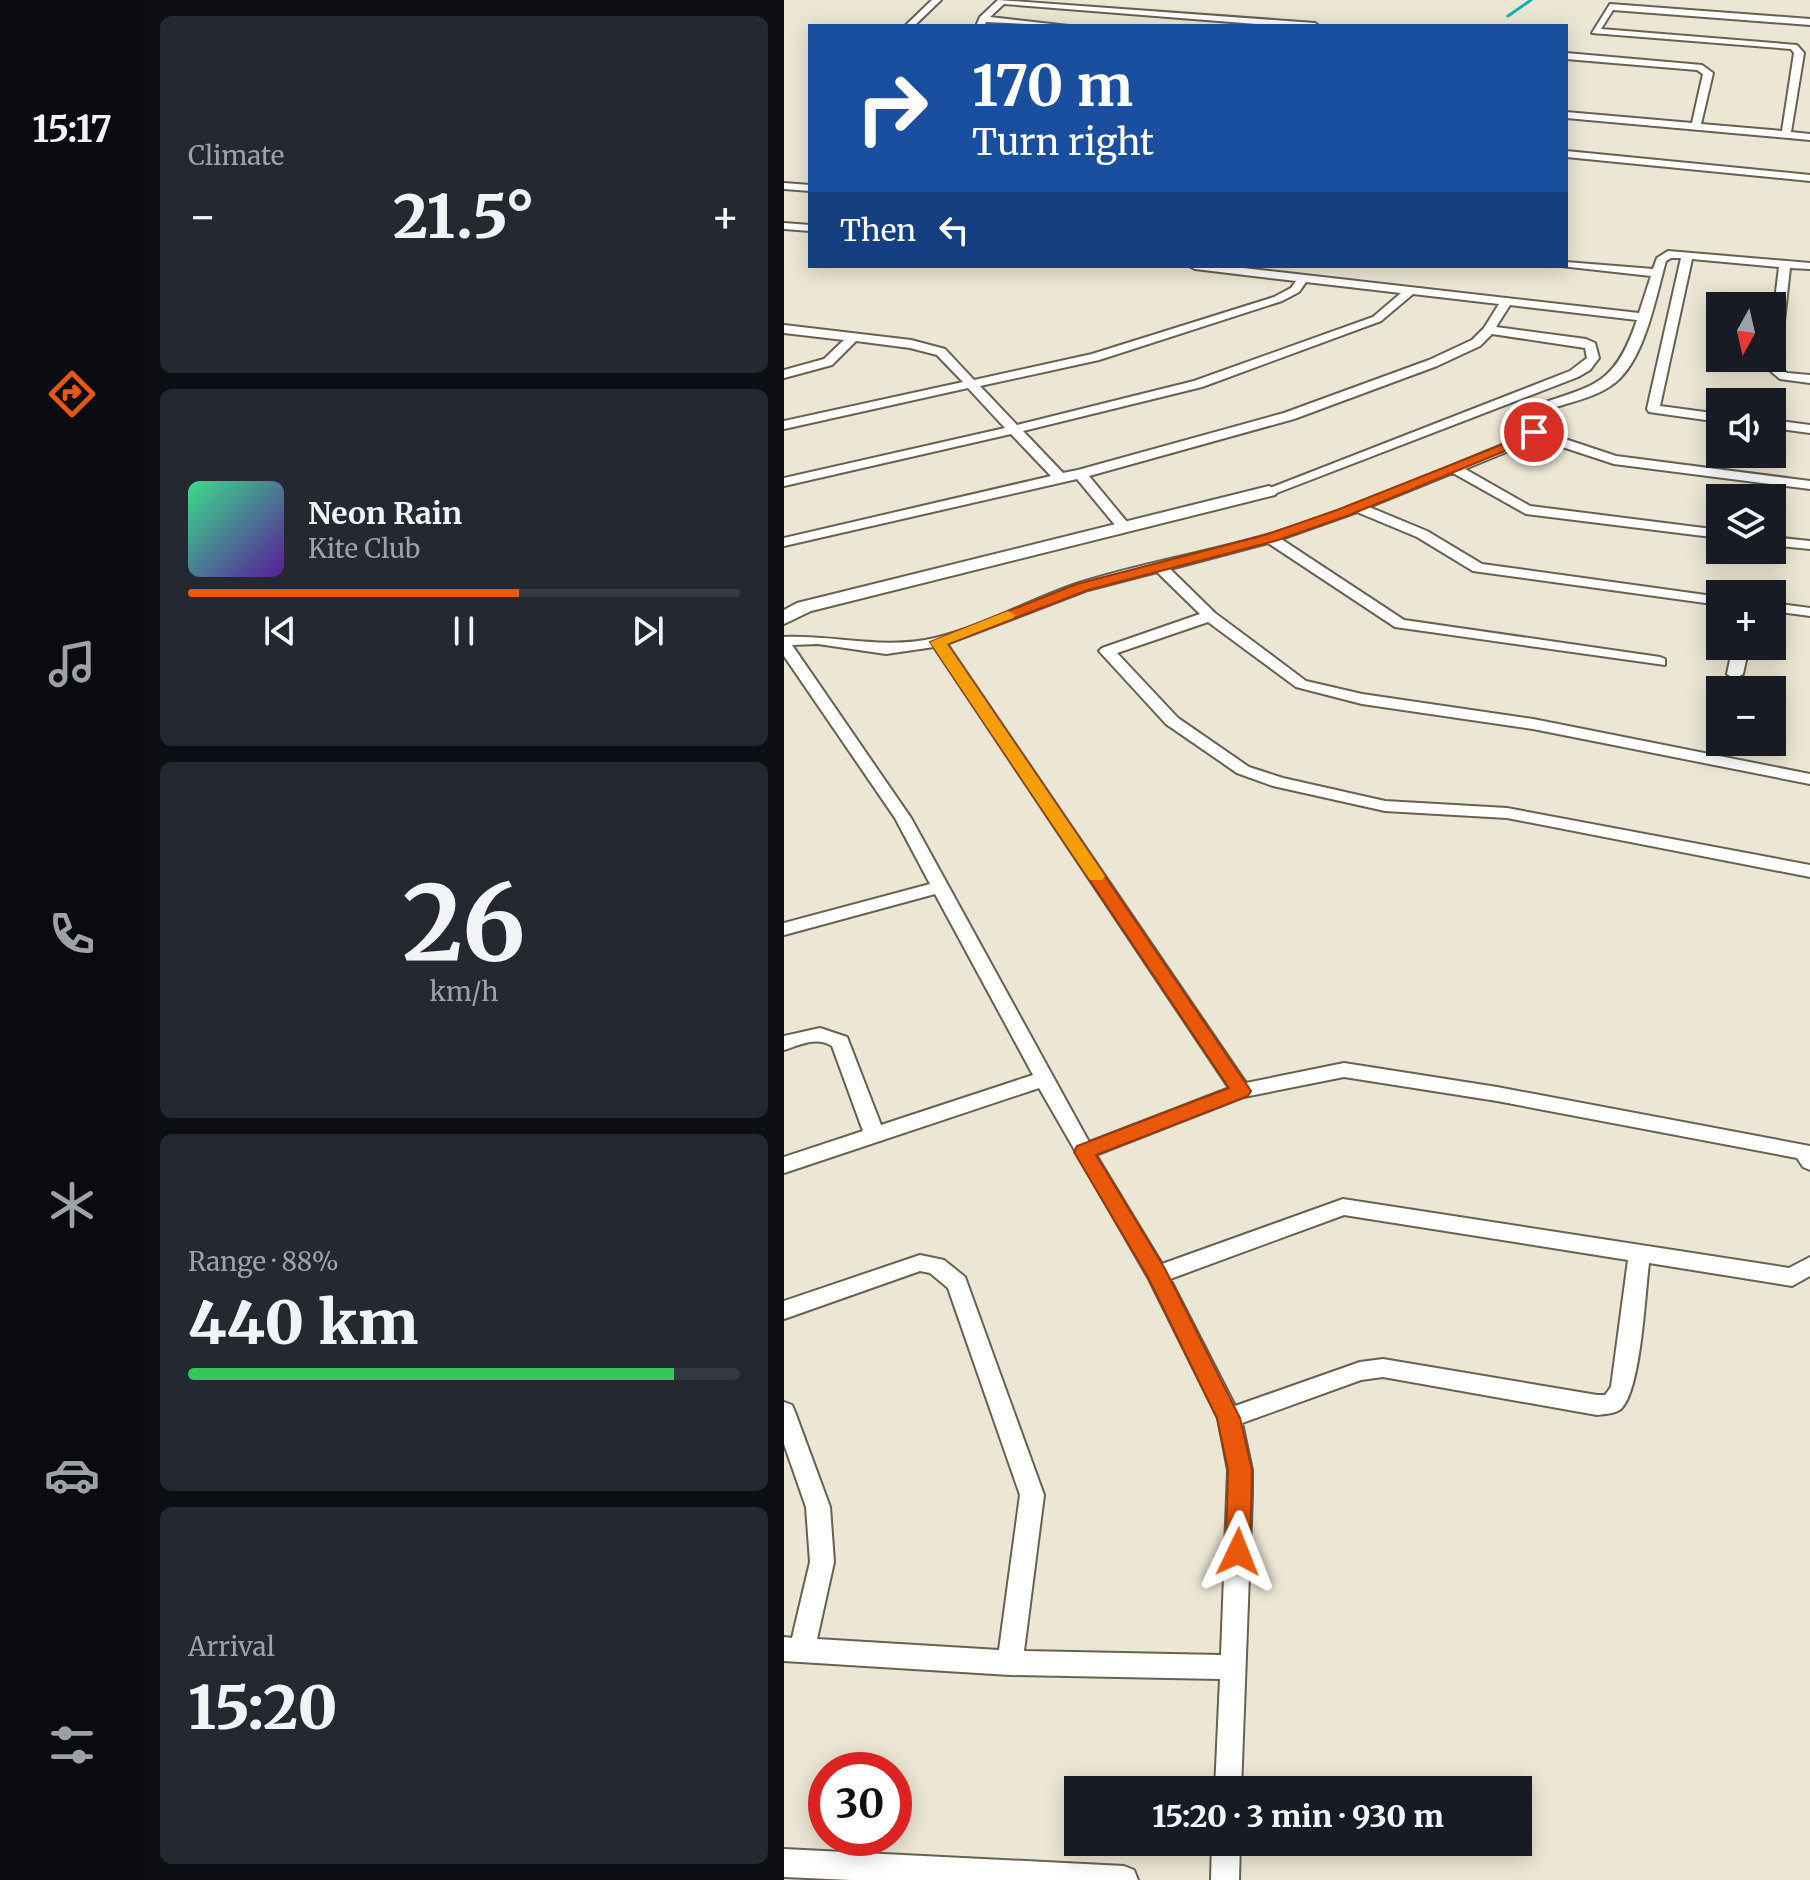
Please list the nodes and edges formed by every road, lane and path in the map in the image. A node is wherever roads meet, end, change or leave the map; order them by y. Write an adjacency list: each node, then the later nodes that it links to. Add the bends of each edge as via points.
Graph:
1 (937, 0): 6 (street)
2 (991, 0): 3 (street)
3 (1002, 1): 4 (street); 8 (street)
4 (982, 22): 7 (street)
5 (1810, 22): 12 (street, via 1610,7 1595,31 1794,47 1799,53)
6 (911, 24)
7 (1024, 24)
8 (1290, 24)
9 (1568, 56): 11 (street, via 1699,67 1708,73)
10 (1568, 115): 11 (street)
11 (1696, 126): 12 (street)
12 (1786, 135): 13 (street)
13 (1810, 137)
14 (1568, 154): 15 (street)
15 (1810, 178)
16 (784, 186): 17 (street)
17 (808, 188)
18 (784, 226): 19 (street)
19 (808, 228)
20 (1688, 254): 21 (street); 25 (street, via 1668,254); 36 (street, via 1653,409)
21 (1785, 264): 23 (street); 34 (street, via 1773,368 1784,376)
22 (1568, 265): 25 (street)
23 (1810, 266)
24 (1210, 268): 26 (street)
25 (1657, 273): 29 (street)
26 (1302, 280): 27 (street); 35 (street, via 1288,295 1163,337)
27 (1410, 291): 28 (street); 39 (street, via 1377,319 1298,350 1139,400)
28 (1506, 302): 29 (street); 31 (street)
29 (1643, 317): 41 (street, via 1620,371 1611,379 1535,410)
30 (784, 329): 32 (street)
31 (1489, 330): 43 (street, via 1470,347 1334,402); 47 (street, via 1582,342 1591,346 1593,358 1574,374)
32 (853, 337): 33 (street, via 828,362); 35 (street, via 941,352)
33 (784, 374)
34 (1810, 379)
35 (973, 383): 37 (street); 39 (street)
36 (1706, 416)
37 (784, 425)
38 (1786, 426): 40 (street)
39 (1014, 428): 44 (street); 45 (street)
40 (1810, 429)
41 (1538, 435): 42 (street); 46 (street, via 1614,460)
42 (1457, 470): 48 (street); 50 (street, via 1526,510)
43 (1080, 474): 44 (street); 49 (street)
44 (1060, 478): 52 (street)
45 (784, 482)
46 (1810, 485)
47 (1269, 491): 49 (street)
48 (1358, 507): 51 (street); 56 (street, via 1422,534 1486,570)
49 (1125, 528): 60 (street, via 804,607)
50 (1706, 532)
51 (1270, 538): 55 (street); 64 (street, via 1400,624)
52 (784, 542)
53 (1786, 542): 54 (street)
54 (1810, 545)
55 (1158, 565): 59 (street); 61 (street, via 1083,587)
56 (1706, 599)
57 (1786, 609): 58 (street)
58 (1810, 612)
59 (1210, 616): 66 (street, via 1301,684); 67 (street, via 1107,651 1172,721 1243,770 1385,806 1507,813)
60 (784, 618)
61 (938, 642): 62 (street, via 886,649 818,640); 72 (street)
62 (784, 643): 68 (street, via 903,818)
63 (1738, 660): 65 (street)
64 (1660, 662)
65 (1735, 674)
66 (1810, 779)
67 (1810, 871)
68 (939, 887): 69 (street); 71 (street)
69 (784, 929)
70 (784, 1043): 73 (street, via 818,1034 840,1042)
71 (1044, 1079): 73 (street); 74 (street)
72 (1241, 1091): 74 (street); 75 (street, via 1344,1070 1804,1152)
73 (874, 1133): 76 (street)
74 (1084, 1152): 79 (street)
75 (1810, 1162)
76 (784, 1165)
77 (1640, 1252): 78 (street, via 1792,1277); 79 (street, via 1343,1207); 82 (street, via 1622,1390 1611,1404 1383,1368 1360,1371)
78 (1810, 1265)
79 (1157, 1275): 82 (street)
80 (784, 1310): 84 (street, via 920,1263 936,1266 957,1283 1032,1495)
81 (784, 1412): 83 (street, via 818,1507 822,1562)
82 (1229, 1418): 85 (street, via 1240,1470)
83 (793, 1650): 84 (street)
84 (1010, 1663): 85 (street)
85 (1233, 1667): 86 (street)
86 (1229, 1776)
87 (1226, 1856): 91 (street)
88 (784, 1863): 89 (street)
89 (985, 1877): 90 (street)
90 (1124, 1880)
91 (1225, 1880)

